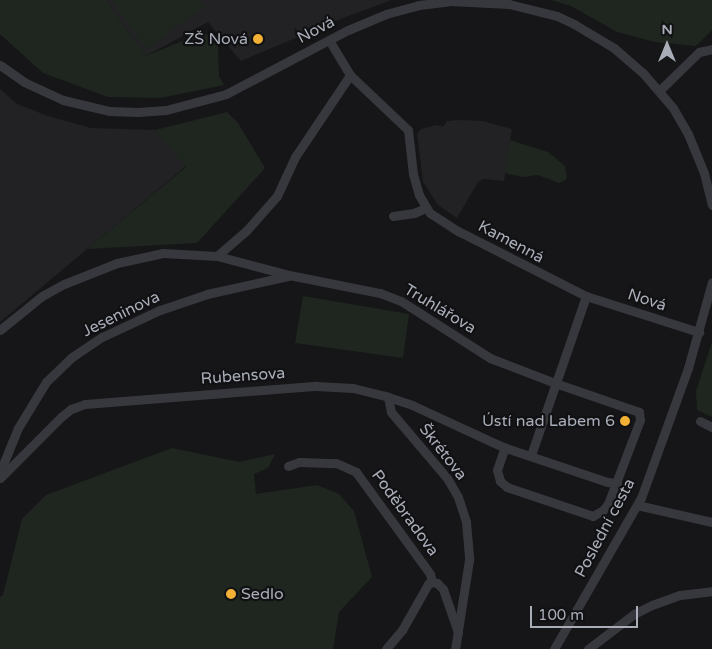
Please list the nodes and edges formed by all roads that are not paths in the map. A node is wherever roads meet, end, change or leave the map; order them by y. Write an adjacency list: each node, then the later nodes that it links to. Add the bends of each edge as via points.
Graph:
1 (329, 40): 3 (street, Nová, via 226,94 166,110 109,111 63,100 24,82); 4 (street); 5 (street, Nová, via 377,17 419,5 465,1 509,4 556,16 588,32 626,58)
2 (712, 49): 5 (street, via 699,52)
3 (0, 65)
4 (350, 76): 7 (street, via 408,130 413,174); 9 (street, via 288,170 277,196 262,215)
5 (659, 91): 6 (street, Nová, via 688,134 704,173)
6 (712, 205)
7 (426, 208): 8 (street); 12 (street, Kamenná, via 458,231)
8 (393, 216)
9 (217, 256): 10 (street, Truhlářova); 13 (street, Truhlářova, via 163,253 117,263 42,296)
10 (289, 275): 15 (street, Truhlářova, via 380,293 401,301 490,358); 22 (street, Jeseninova, via 206,294 160,310 102,337 72,357 46,382 18,428)
11 (712, 282): 14 (street)
12 (586, 296): 14 (street, Nová); 15 (street)
13 (0, 330)
14 (699, 332): 25 (street, Poslední cesta)
15 (555, 383): 20 (street); 24 (street, Truhlářova, via 639,412 640,420)
16 (388, 397): 19 (street, Rubensova); 23 (street, Rubensova, via 353,388 316,386 91,402 71,409); 29 (street, Škrétova, via 391,412 447,478 458,497 466,522 469,560)
17 (700, 421): 18 (street)
18 (712, 427)
19 (505, 447): 20 (street, Rubensova); 24 (street, via 497,470 506,487 593,516 604,510)
20 (531, 455): 24 (street, Rubensova)
21 (288, 466): 27 (street, Poděbradova, via 299,462 336,463 356,472 430,574)
22 (0, 472)
23 (0, 478)
24 (617, 483)
25 (637, 505): 26 (street); 32 (street, Poslední cesta)
26 (712, 522)
27 (432, 582): 29 (street, Poděbradova, via 443,589); 30 (street)
28 (712, 591): 33 (street, via 680,595 652,605 634,614)
29 (458, 634): 31 (street, Škrétova)
30 (386, 649)
31 (455, 649)
32 (554, 649)
33 (588, 649)

